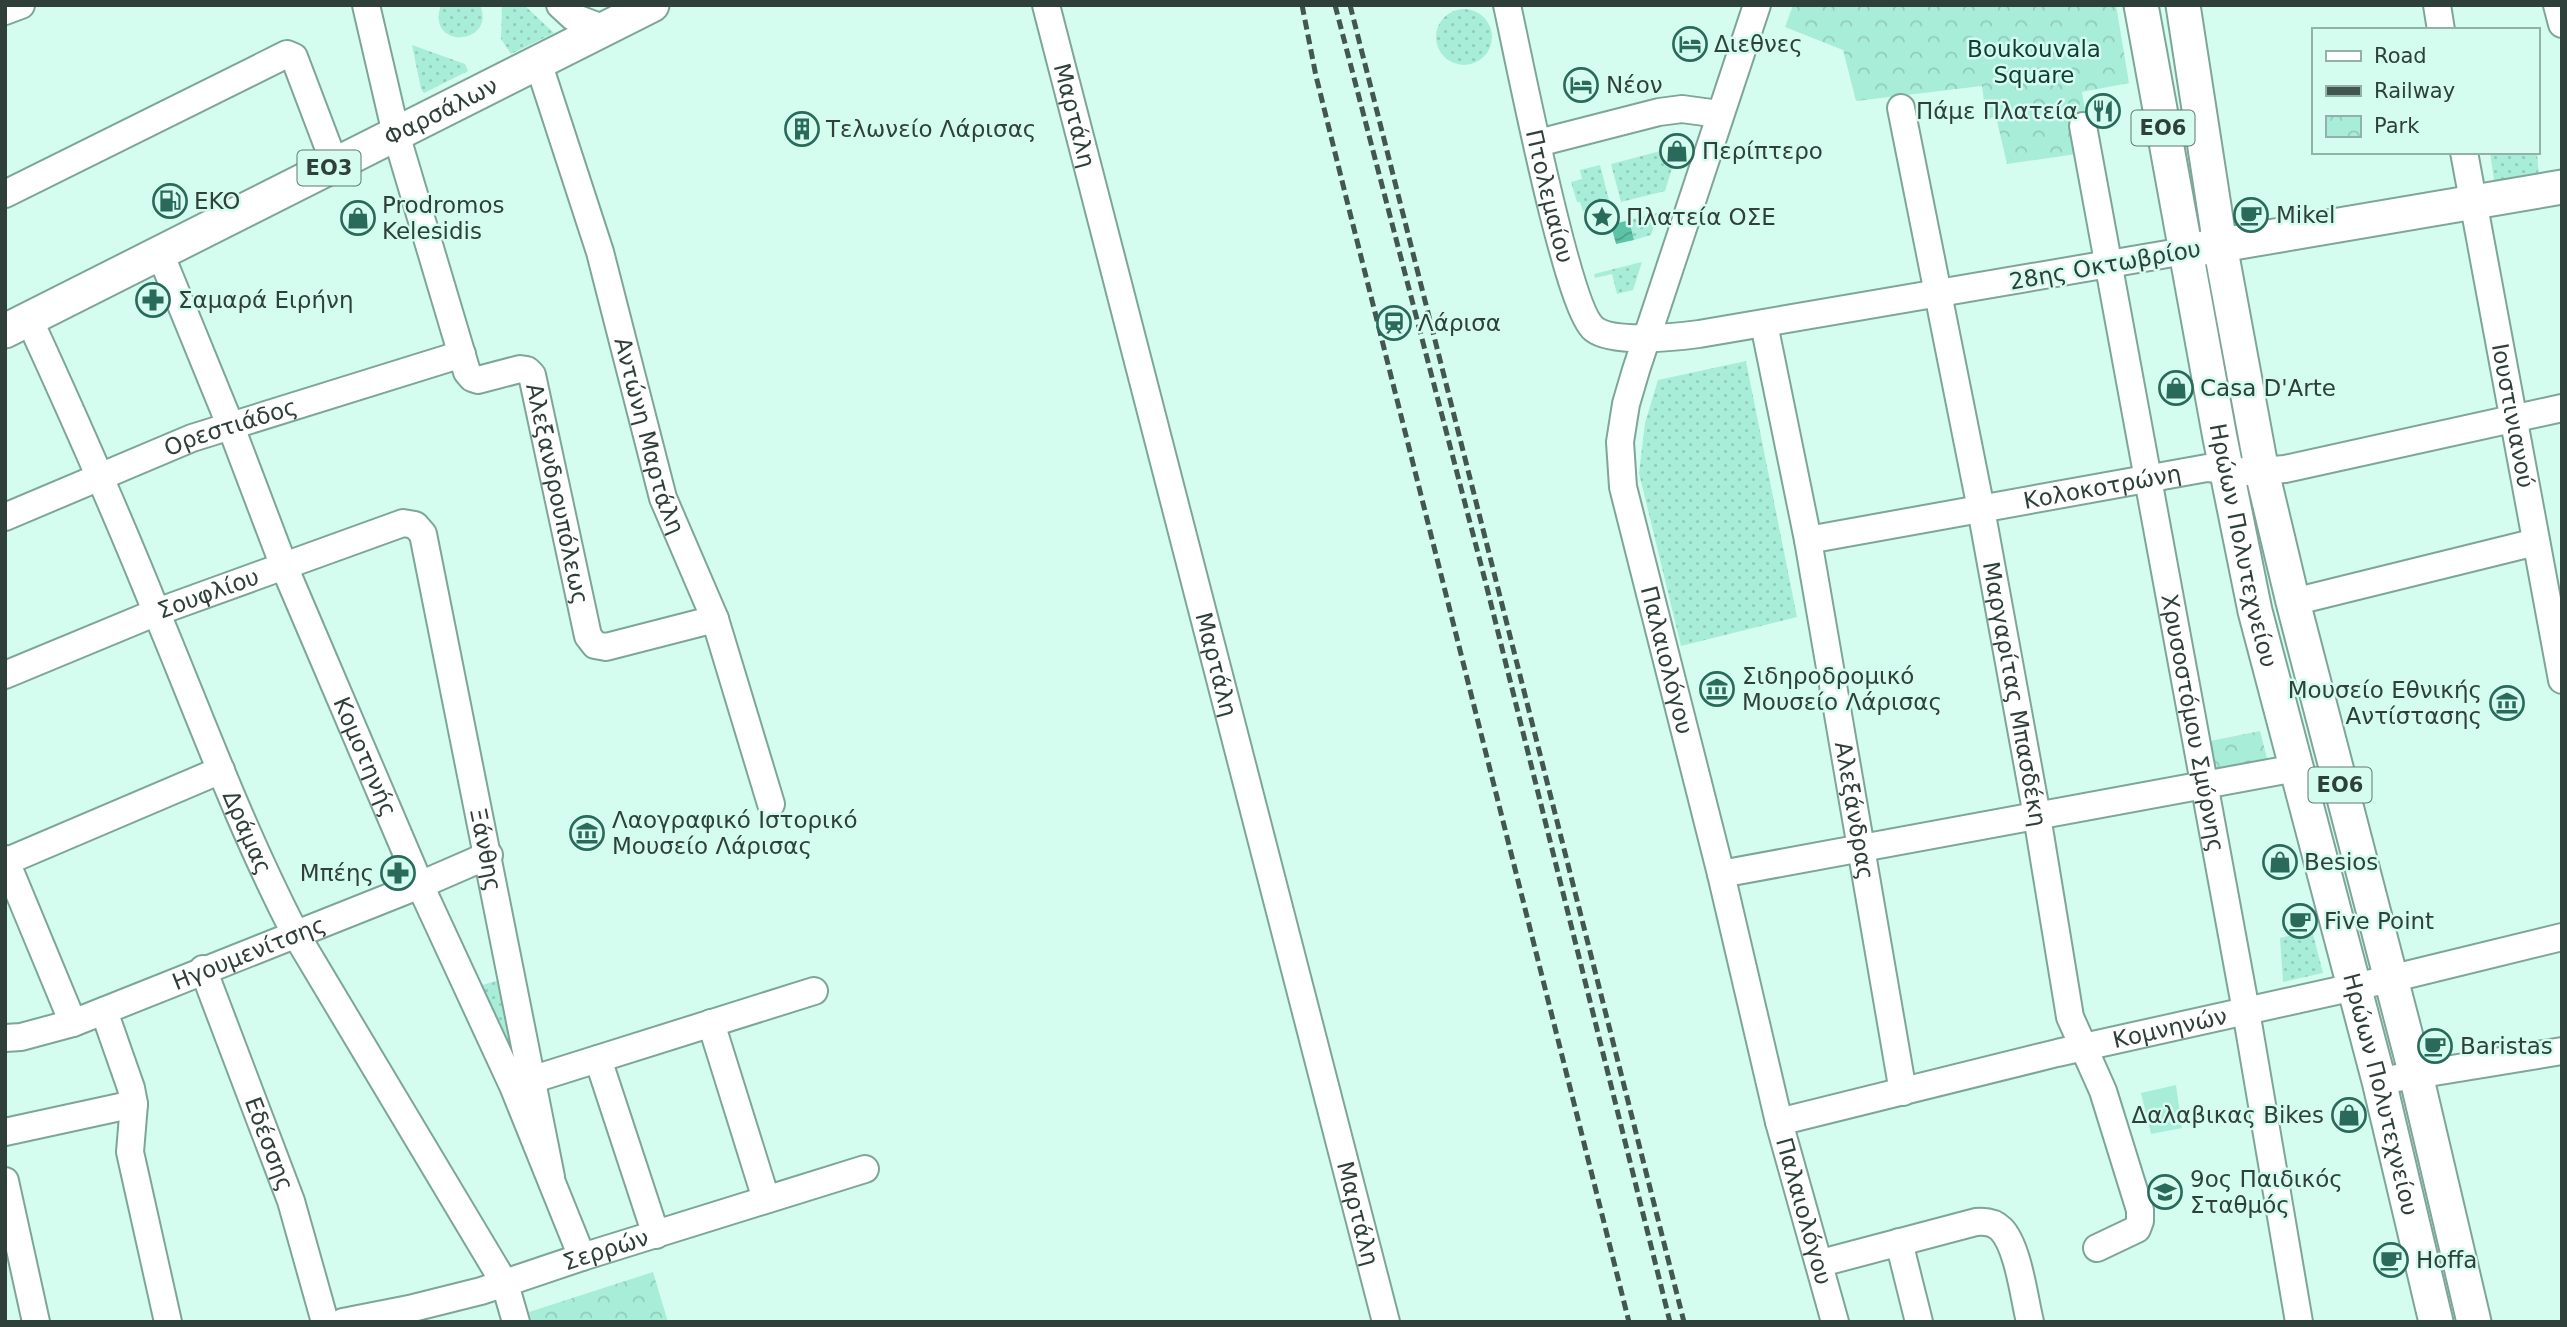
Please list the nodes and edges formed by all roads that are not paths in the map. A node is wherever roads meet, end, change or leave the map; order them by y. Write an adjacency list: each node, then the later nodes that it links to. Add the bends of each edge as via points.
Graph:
1 (21, 5): 11 (street)
2 (366, 5): 20 (street, Αλεξανδρουπόλεως)
3 (652, 5): 13 (main road, Φαρσάλων / ΕΟ3)
4 (1045, 5): 100 (street, Μαρτάλη)
5 (1507, 5): 21 (street, Πτολεμαίου)
6 (1757, 5): 18 (street, Παλαιολόγου)
7 (2141, 5): 28 (main road, Ηρώων Πολυτεχνείου / ΕΟ6)
8 (2183, 5): 27 (main road, Ηρώων Πολυτεχνείου / ΕΟ6)
9 (2437, 5): 15 (street)
10 (2557, 5): 14 (street)
11 (5, 11)
12 (567, 11): 13 (street)
13 (601, 17): 16 (main road, Φαρσάλων / ΕΟ3)
14 (2562, 24)
15 (2441, 28)
16 (538, 62): 20 (main road, Φαρσάλων / ΕΟ3); 51 (street, Αντώνη Μαρτάλη, via 600,252 663,498)
17 (1900, 108): 31 (street, Μαργαρίτας Μπασδέκη)
18 (1719, 114): 21 (street, via 1660,111); 34 (street, Παλαιολόγου)
19 (2082, 125): 30 (street, Χρυσοστόμου Σμύρνης)
20 (396, 134): 23 (main road, Φαρσάλων / ΕΟ3); 35 (street, Αλεξανδρουπόλεως)
21 (1538, 143): 34 (street, Πτολεμαίου, via 1585,317 1599,332)
22 (2464, 154): 26 (street, Ιουστινιανού)
23 (335, 165): 25 (street, via 294,57 288,54); 29 (main road, Φαρσάλων / ΕΟ3)
24 (2562, 187): 26 (main road, 28ης Οκτωβρίου)
25 (5, 194)
26 (2473, 202): 27 (main road, 28ης Οκτωβρίου); 37 (street, Ιουστινιανού)
27 (2220, 245): 28 (main road, 28ης Οκτωβρίου); 40 (main road, Ηρώων Πολυτεχνείου / ΕΟ6)
28 (2185, 251): 30 (street, 28ης Οκτωβρίου); 39 (main road, Ηρώων Πολυτεχνείου / ΕΟ6)
29 (160, 253): 33 (main road, Φαρσάλων / ΕΟ3); 38 (street, Κομοτηνής)
30 (2109, 264): 31 (street, 28ης Οκτωβρίου); 42 (street, Χρυσοστόμου Σμύρνης)
31 (1937, 293): 32 (street, 28ης Οκτωβρίου); 43 (street, Μαργαρίτας Μπασδέκη)
32 (1764, 324): 34 (street, 28ης Οκτωβρίου); 46 (street, Αλεξάνδρας)
33 (17, 325): 41 (street, Δράμας)
34 (1648, 338): 62 (street, Παλαιολόγου, via 1626,404 1620,442 1623,487)
35 (462, 354): 38 (street, Ορεστιάδος); 51 (street, Αλεξανδρουπόλεως, via 467,372 478,380 520,369 532,375 588,636 595,645 606,647)
36 (2562, 408): 37 (street, Κολοκοτρώνη)
37 (2514, 419): 40 (street, Κολοκοτρώνη); 47 (street, Ιουστινιανού)
38 (231, 427): 41 (street, Ορεστιάδος); 48 (street, Κομοτηνής)
39 (2226, 468): 40 (street, Κολοκοτρώνη); 42 (street, Κολοκοτρώνη); 54 (main road, Ηρώων Πολυτεχνείου / ΕΟ6, via 2255,611)
40 (2262, 472): 49 (main road, Ηρώων Πολυτεχνείου / ΕΟ6)
41 (100, 476): 44 (street, Ορεστιάδος); 50 (street, Δράμας)
42 (2147, 478): 43 (street, Κολοκοτρώνη); 56 (street, Χρυσοστόμου Σμύρνης)
43 (1981, 509): 46 (street, Κολοκοτρώνη); 58 (street, Μαργαρίτας Μπασδέκη)
44 (5, 517)
45 (415, 524): 48 (street, Σουφλίου, via 403,523); 60 (street, Ξάνθης, via 424,534)
46 (1808, 540): 59 (street, Αλεξάνδρας)
47 (2536, 542): 49 (street); 53 (street, Ιουστινιανού)
48 (284, 564): 50 (street, Σουφλίου); 63 (street, Κομοτηνής)
49 (2293, 602): 67 (main road, Ηρώων Πολυτεχνείου / ΕΟ6)
50 (157, 612): 52 (street, Σουφλίου); 55 (street, Δράμας)
51 (715, 619): 57 (street, Αντώνη Μαρτάλη)
52 (5, 675)
53 (2562, 680)
54 (2296, 768): 56 (street); 68 (main road, Ηρώων Πολυτεχνείου / ΕΟ6)
55 (221, 770): 61 (street); 64 (street, Δράμας)
56 (2204, 785): 58 (street); 71 (street, Χρυσοστόμου Σμύρνης)
57 (771, 804)
58 (2037, 816): 59 (street); 75 (street, Μαργαρίτας Μπασδέκη, via 2070,1017)
59 (1861, 849): 62 (street); 81 (street, Αλεξάνδρας)
60 (489, 855): 63 (street, Ηγουμενίτσης); 79 (street, Ξάνθης)
61 (6, 861): 72 (street)
62 (1721, 874): 83 (street, Παλαιολόγου)
63 (420, 885): 64 (street, Ηγουμενίτσης); 79 (street, Κομοτηνής)
64 (295, 933): 66 (street, Ηγουμενίτσης); 93 (street, Δράμας)
65 (2562, 937): 67 (street, Κομνηνών)
66 (203, 969): 70 (street, Ηγουμενίτσης); 97 (street, Εδέσσης, via 291,1201)
67 (2390, 979): 68 (street, Κομνηνών); 78 (main road, Ηρώων Πολυτεχνείου / ΕΟ6)
68 (2354, 987): 71 (street, Κομνηνών); 80 (main road, Ηρώων Πολυτεχνείου / ΕΟ6)
69 (814, 991): 73 (street)
70 (104, 1011): 72 (street, Ηγουμενίτσης); 82 (street)
71 (2246, 1011): 75 (street, Κομνηνών); 104 (street, Χρυσοστόμου Σμύρνης)
72 (72, 1023): 74 (street, Ηγουμενίτσης)
73 (711, 1023): 77 (street); 87 (street)
74 (5, 1038)
75 (2082, 1048): 81 (street, Κομνηνών); 90 (street, Μαργαρίτας Μπασδέκη, via 2103,1091 2140,1210 2137,1229)
76 (2562, 1051): 78 (street)
77 (598, 1059): 79 (street); 88 (street)
78 (2416, 1076): 80 (street); 106 (main road, Ηρώων Πολυτεχνείου / ΕΟ6)
79 (523, 1082): 91 (street, Κομοτηνής, via 551,1177)
80 (2379, 1082): 105 (main road, Ηρώων Πολυτεχνείου / ΕΟ6)
81 (1903, 1092): 83 (street, Κομνηνών)
82 (134, 1104): 84 (street); 96 (street, via 130,1152)
83 (1779, 1122): 92 (street, Παλαιολόγου)
84 (5, 1132)
85 (865, 1169): 87 (street, Σερρών)
86 (5, 1181): 95 (street)
87 (766, 1199): 88 (street, Σερρών)
88 (656, 1235): 91 (street, Σερρών)
89 (1899, 1242): 92 (street); 102 (street); 103 (street, via 1976,1222 1997,1225 2011,1245)
90 (2097, 1248)
91 (582, 1257): 93 (street, Σερρών)
92 (1821, 1264): 101 (street, Παλαιολόγου)
93 (505, 1284): 94 (street, Σερρών); 99 (street, Δράμας)
94 (411, 1315): 98 (street, Σερρών)
95 (36, 1322)
96 (168, 1322)
97 (326, 1322)
98 (343, 1322)
99 (516, 1322)
100 (1386, 1322)
101 (1835, 1322)
102 (1919, 1322)
103 (2031, 1322)
104 (2299, 1322)
105 (2436, 1322)
106 (2474, 1322)

